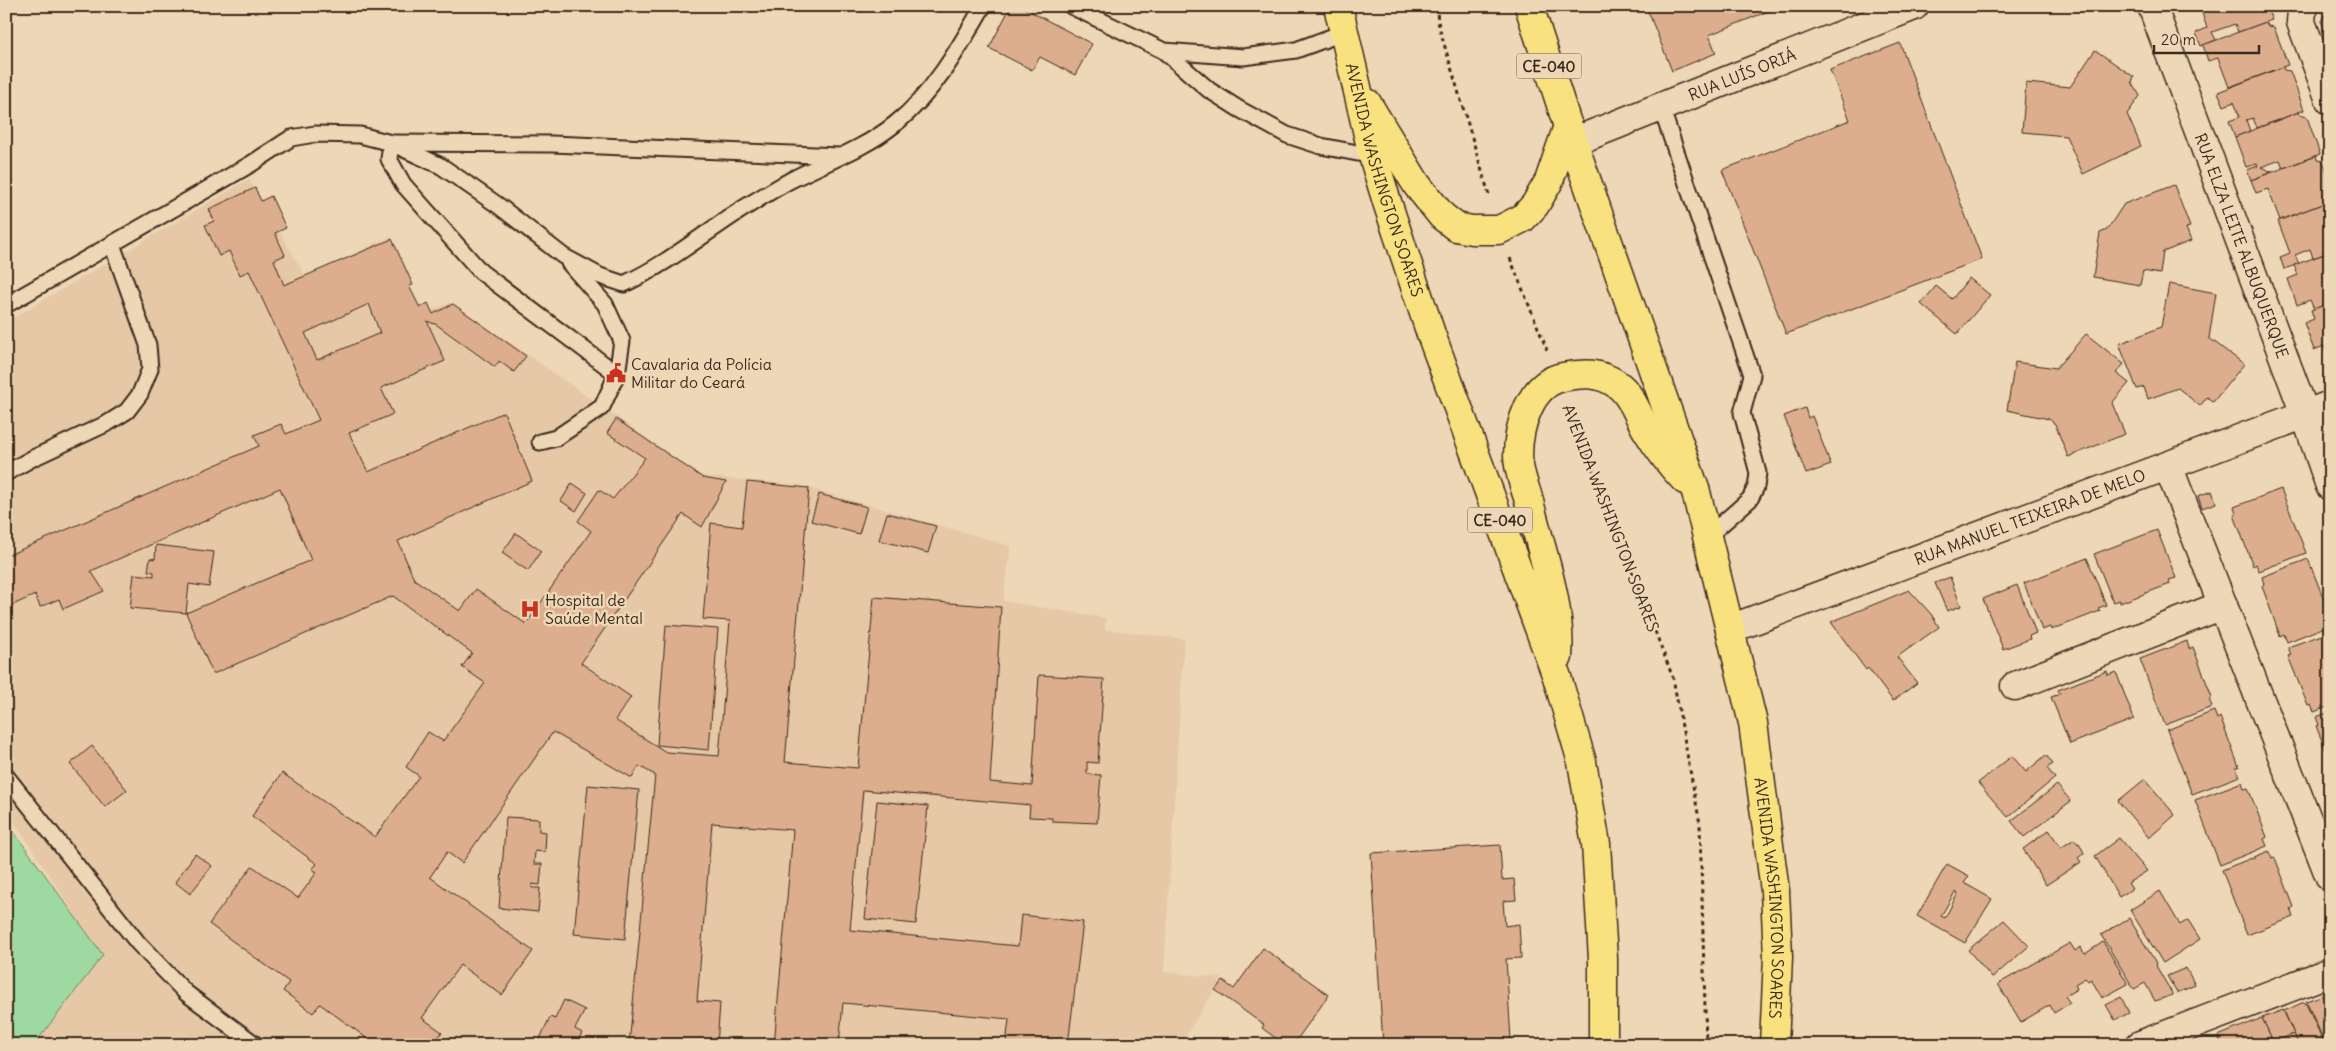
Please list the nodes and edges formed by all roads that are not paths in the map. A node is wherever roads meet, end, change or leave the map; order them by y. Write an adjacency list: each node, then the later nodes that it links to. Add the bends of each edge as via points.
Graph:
1 (983, 6): 15 (lane, via 948,64 915,106 894,125)
2 (1071, 6): 9 (lane)
3 (1338, 6): 8 (highway, AVENIDA WASHINGTON SOARES / CE-040)
4 (1529, 6): 13 (highway, AVENIDA WASHINGTON SOARES / CE-040)
5 (1914, 6): 12 (street, RUA LUÍS ORIÁ)
6 (2152, 6): 21 (street, RUA ELZA LEITE ALBUQUERQUE)
7 (2305, 6): 11 (street, via 2301,22)
8 (1345, 32): 9 (lane, via 1296,50 1243,57); 10 (highway, AVENIDA WASHINGTON SOARES / CE-040)
9 (1164, 51): 16 (lane, via 1209,90 1287,135 1321,146)
10 (1358, 90): 13 (highway, via 1417,185 1442,216 1456,227 1499,230 1523,218 1535,205 1549,180); 16 (highway, AVENIDA WASHINGTON SOARES / CE-040)
11 (2330, 100)
12 (1660, 107): 13 (street, RUA LUÍS ORIÁ); 27 (lane, via 1752,375 1742,413 1758,473 1756,487 1750,499)
13 (1570, 134): 26 (highway, AVENIDA WASHINGTON SOARES / CE-040)
14 (391, 143): 15 (lane, via 552,144); 17 (lane, via 340,134 291,138); 18 (lane, via 441,166 499,206); 20 (lane, via 389,159 404,184 481,272)
15 (843, 156): 18 (lane, via 783,184 648,273 624,284 600,276)
16 (1373, 156): 30 (highway, AVENIDA WASHINGTON SOARES / CE-040, via 1431,334)
17 (112, 244): 19 (lane); 24 (lane, via 148,344 150,369 140,394 127,411 108,423)
18 (562, 256): 20 (lane, via 605,304 622,341)
19 (6, 305)
20 (617, 374): 22 (lane, via 602,407 556,438)
21 (2318, 410): 23 (street, RUA MANUEL TEIXEIRA DE MELO); 25 (street, RUA ELZA LEITE ALBUQUERQUE)
22 (540, 442)
23 (2168, 466): 28 (street); 29 (street, RUA MANUEL TEIXEIRA DE MELO)
24 (6, 473)
25 (2330, 486)
26 (1696, 492): 27 (highway, AVENIDA WASHINGTON SOARES / CE-040); 30 (highway, via 1664,455 1619,385 1593,373 1558,378 1542,388 1530,403 1520,432 1518,458 1556,611 1559,639)
27 (1708, 536): 29 (highway, AVENIDA WASHINGTON SOARES / CE-040)
28 (2223, 605): 31 (street); 33 (street)
29 (1730, 629): 37 (highway, AVENIDA WASHINGTON SOARES / CE-040, via 1753,723 1775,891 1778,956)
30 (1557, 677): 36 (highway, AVENIDA WASHINGTON SOARES / CE-040, via 1582,762 1596,844 1603,959)
31 (2015, 686)
32 (6, 776): 35 (lane, via 138,943 186,993)
33 (2330, 877)
34 (2330, 972): 38 (street)
35 (256, 1045)
36 (1603, 1045)
37 (1774, 1045)
38 (2140, 1045)

